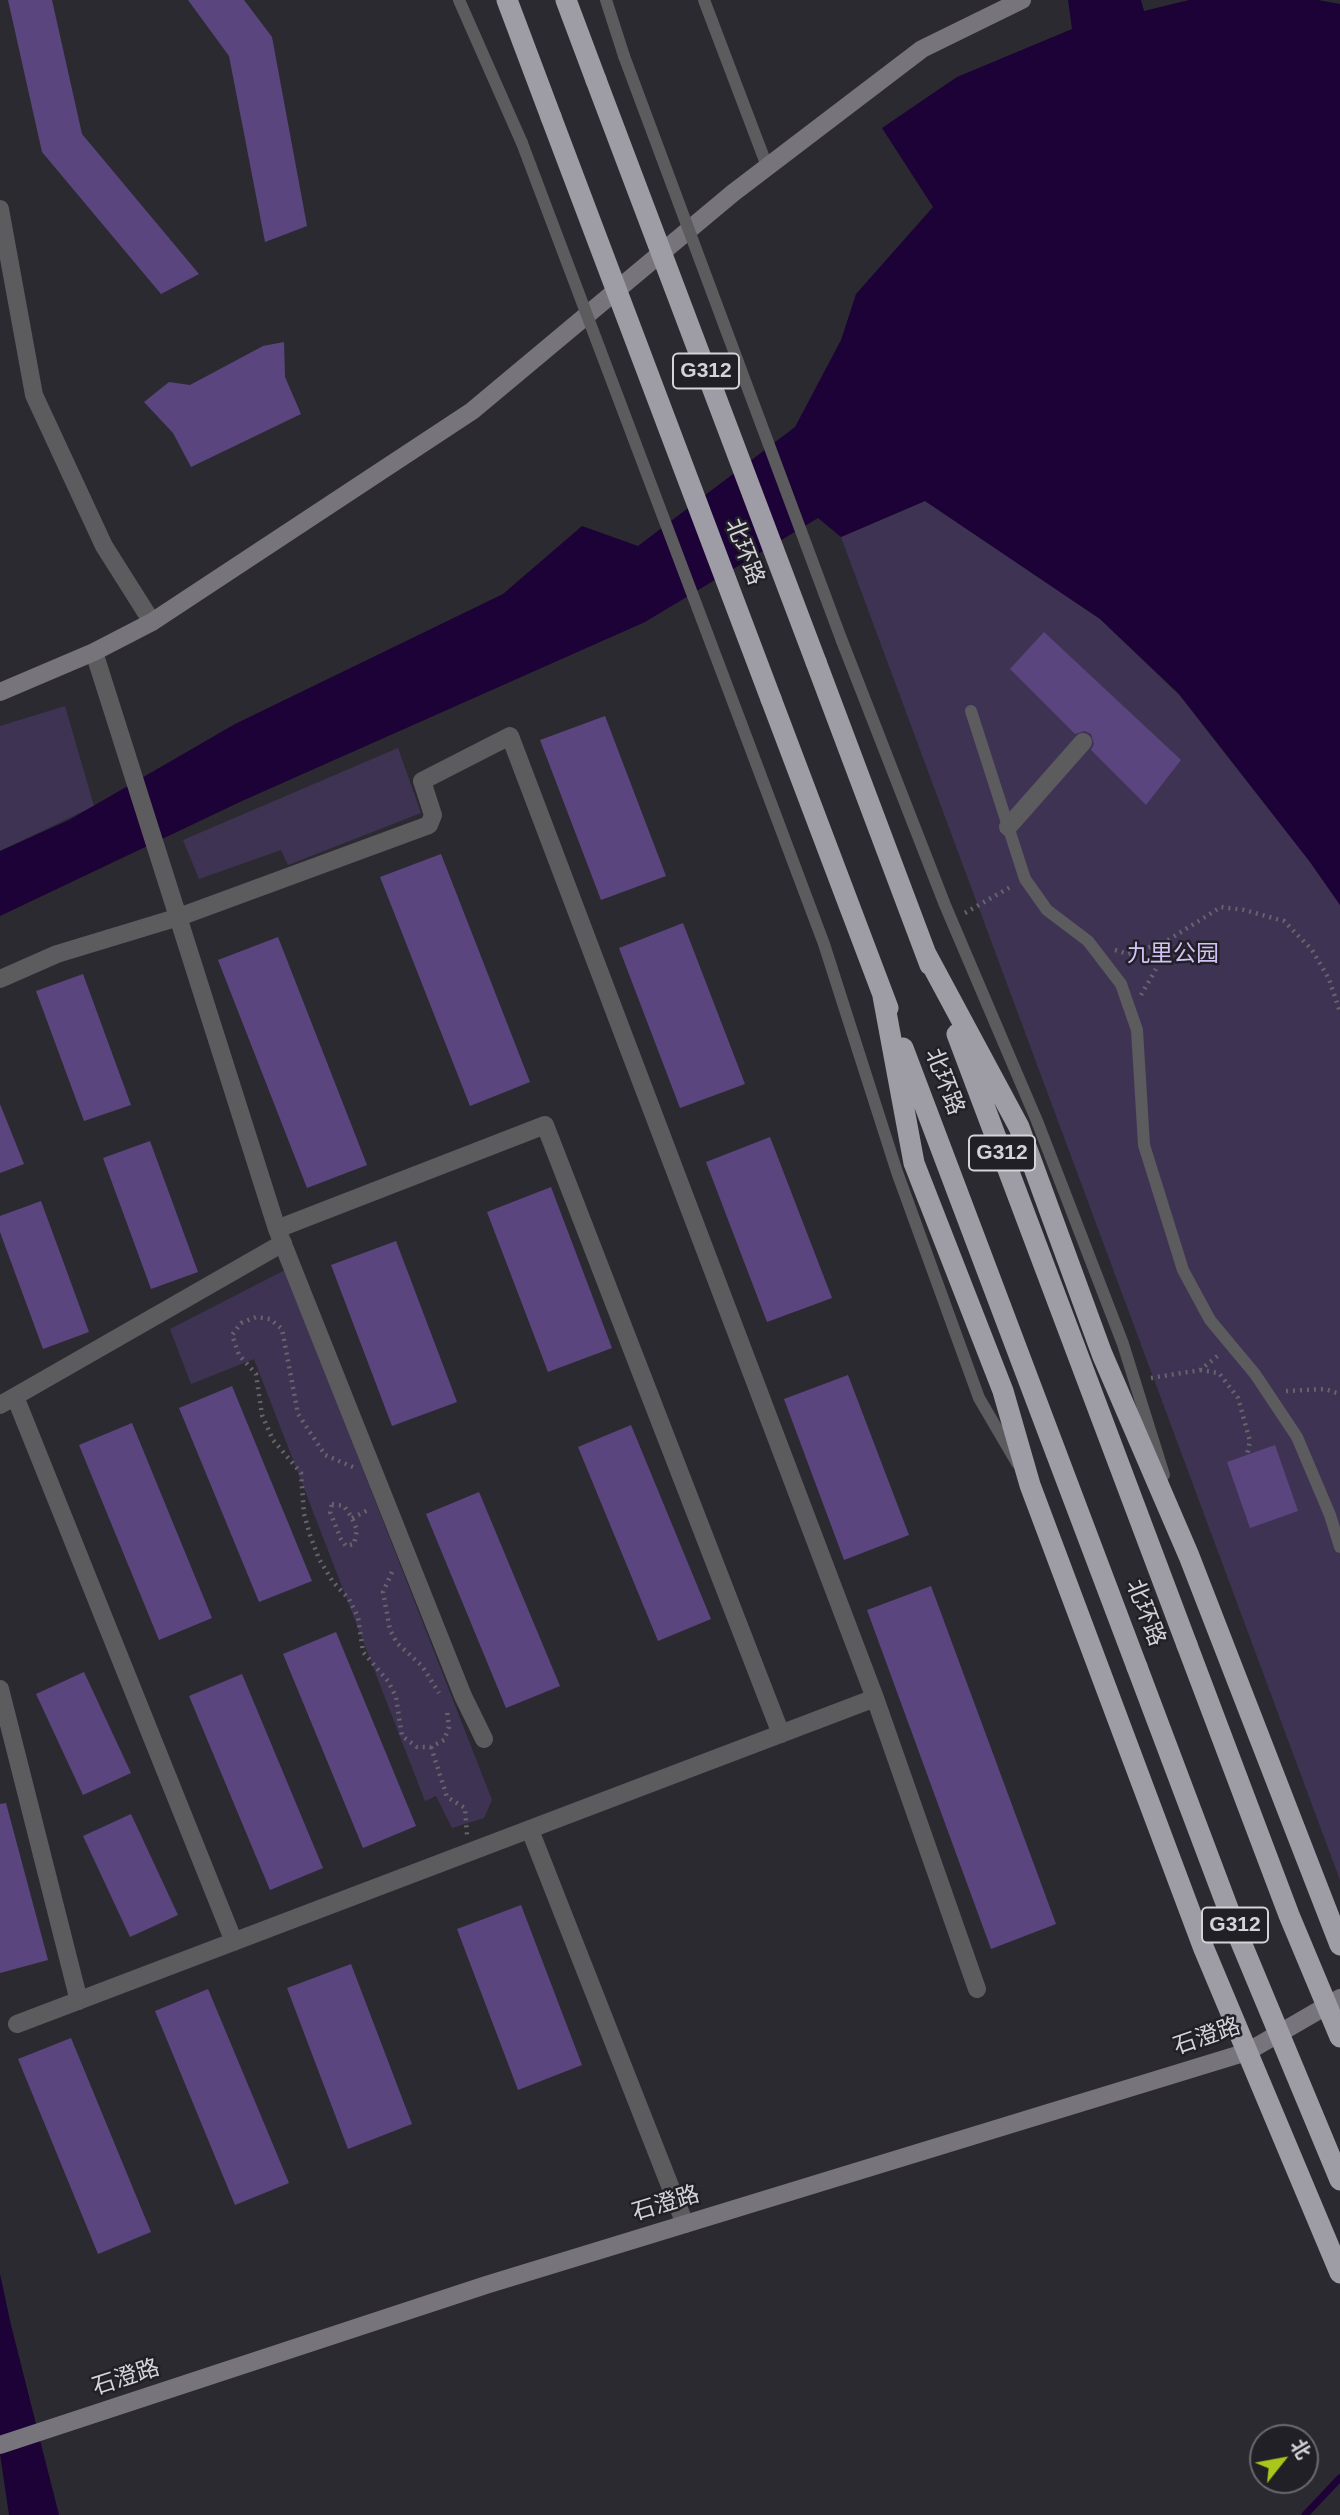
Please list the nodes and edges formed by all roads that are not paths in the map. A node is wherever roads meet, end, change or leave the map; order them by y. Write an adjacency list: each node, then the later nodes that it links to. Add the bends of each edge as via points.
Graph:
1 (459, 0): 21 (lane, bridge, via 522,142 824,944 897,1172 979,1398)
2 (507, 0): 18 (highway, 北环路 / G312, bridge)
3 (566, 0): 16 (highway, 北环路 / G312, bridge)
4 (606, 0): 23 (lane, bridge, via 842,641 1037,1121 1134,1378)
5 (704, 0): 7 (lane)
6 (1023, 0): 7 (street, via 922,49)
7 (767, 166): 9 (street, via 472,411)
8 (0, 209): 9 (street, via 34,395 104,546)
9 (152, 622): 10 (street)
10 (94, 652): 11 (street); 15 (street)
11 (0, 692)
12 (971, 711): 14 (lane)
13 (1083, 742): 14 (street)
14 (1008, 827): 22 (lane, via 1025,879 1046,910 1088,941 1121,984 1137,1030 1144,1145 1183,1270 1210,1320 1297,1437)
15 (179, 917): 17 (street, via 57,954); 19 (street); 25 (street, via 429,825 433,815 422,781 510,736)
16 (926, 954): 23 (highway, via 1019,1127 1102,1354); 35 (highway, 北环路 / G312, bridge, via 1289,1915)
17 (0, 979)
18 (883, 996): 21 (highway, via 914,1163 1003,1391); 37 (highway, 北环路 / G312, bridge, via 1238,1935)
19 (280, 1236): 20 (street); 26 (street, via 545,1125); 27 (street)
20 (8, 1402): 29 (street)
21 (1030, 1485): 36 (highway)
22 (1340, 1547)
23 (1189, 1556): 30 (highway)
24 (0, 1689): 33 (street)
25 (875, 1698): 26 (street); 31 (street)
26 (781, 1734): 28 (street)
27 (484, 1739)
28 (530, 1830): 29 (street); 38 (street)
29 (234, 1942): 33 (street)
30 (1340, 1945)
31 (977, 1989)
32 (1340, 1998): 36 (street, 石澄路)
33 (79, 2001): 34 (street)
34 (17, 2024)
35 (1340, 2037)
36 (1247, 2052): 38 (street, 石澄路); 39 (highway)
37 (1340, 2180)
38 (685, 2224): 40 (street, 石澄路)
39 (1340, 2273)
40 (0, 2445)

